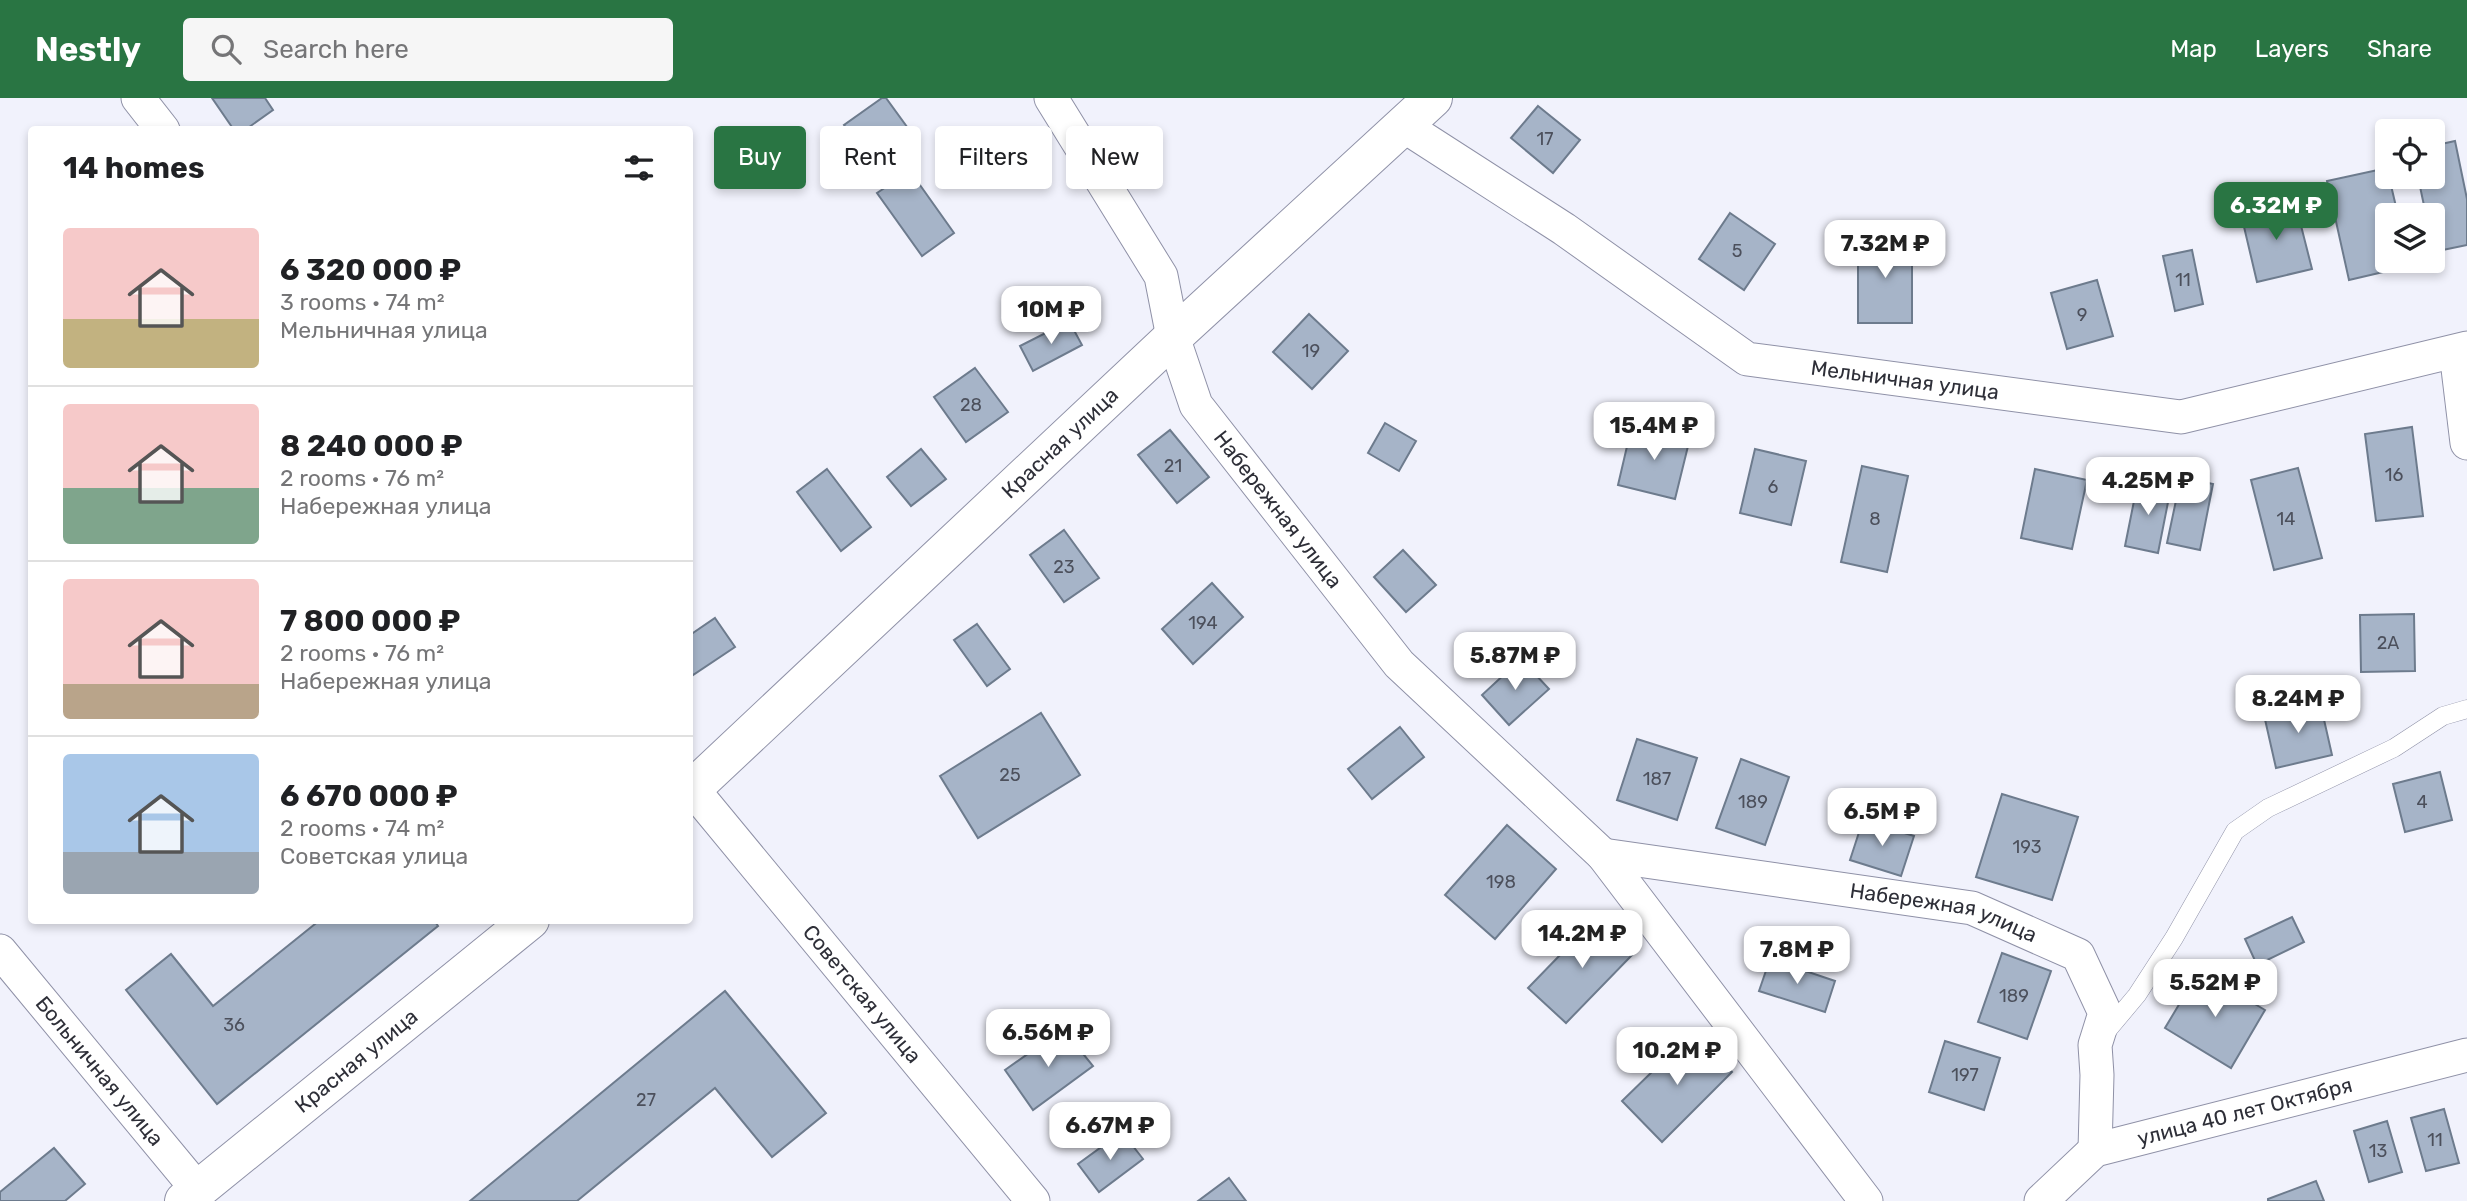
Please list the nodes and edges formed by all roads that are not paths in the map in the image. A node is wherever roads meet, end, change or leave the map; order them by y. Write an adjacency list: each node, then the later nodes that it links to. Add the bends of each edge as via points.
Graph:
1 (138, 98): 4 (street)
2 (1051, 98): 6 (street, Набережная улица, via 1161,276)
3 (1433, 98): 5 (street, Красная улица)
4 (160, 126)
5 (1404, 126): 6 (street, Красная улица); 7 (street, Мельничная улица, via 1564,229 1747,359 2181,418)
6 (1174, 337): 10 (street, Красная улица); 12 (street, Набережная улица, via 1196,405 1399,664)
7 (2462, 350): 8 (street)
8 (2467, 443)
9 (2467, 709): 15 (lane, via 2443,716 2394,748 2268,808 2235,831 2137,995)
10 (693, 785)
11 (693, 792): 19 (street, Советская улица)
12 (1603, 855): 15 (street, Набережная улица, via 1972,908 2078,955 2105,1013); 20 (street, Набережная улица)
13 (525, 924): 18 (street, Красная улица)
14 (0, 951): 18 (street, Больничная улица)
15 (2095, 1045): 17 (street, Набережная улица)
16 (2467, 1055): 17 (street, улица 40 лет Октября)
17 (2095, 1150): 21 (street, улица 40 лет Октября)
18 (191, 1196)
19 (1033, 1201)
20 (1866, 1201)
21 (2041, 1201)

